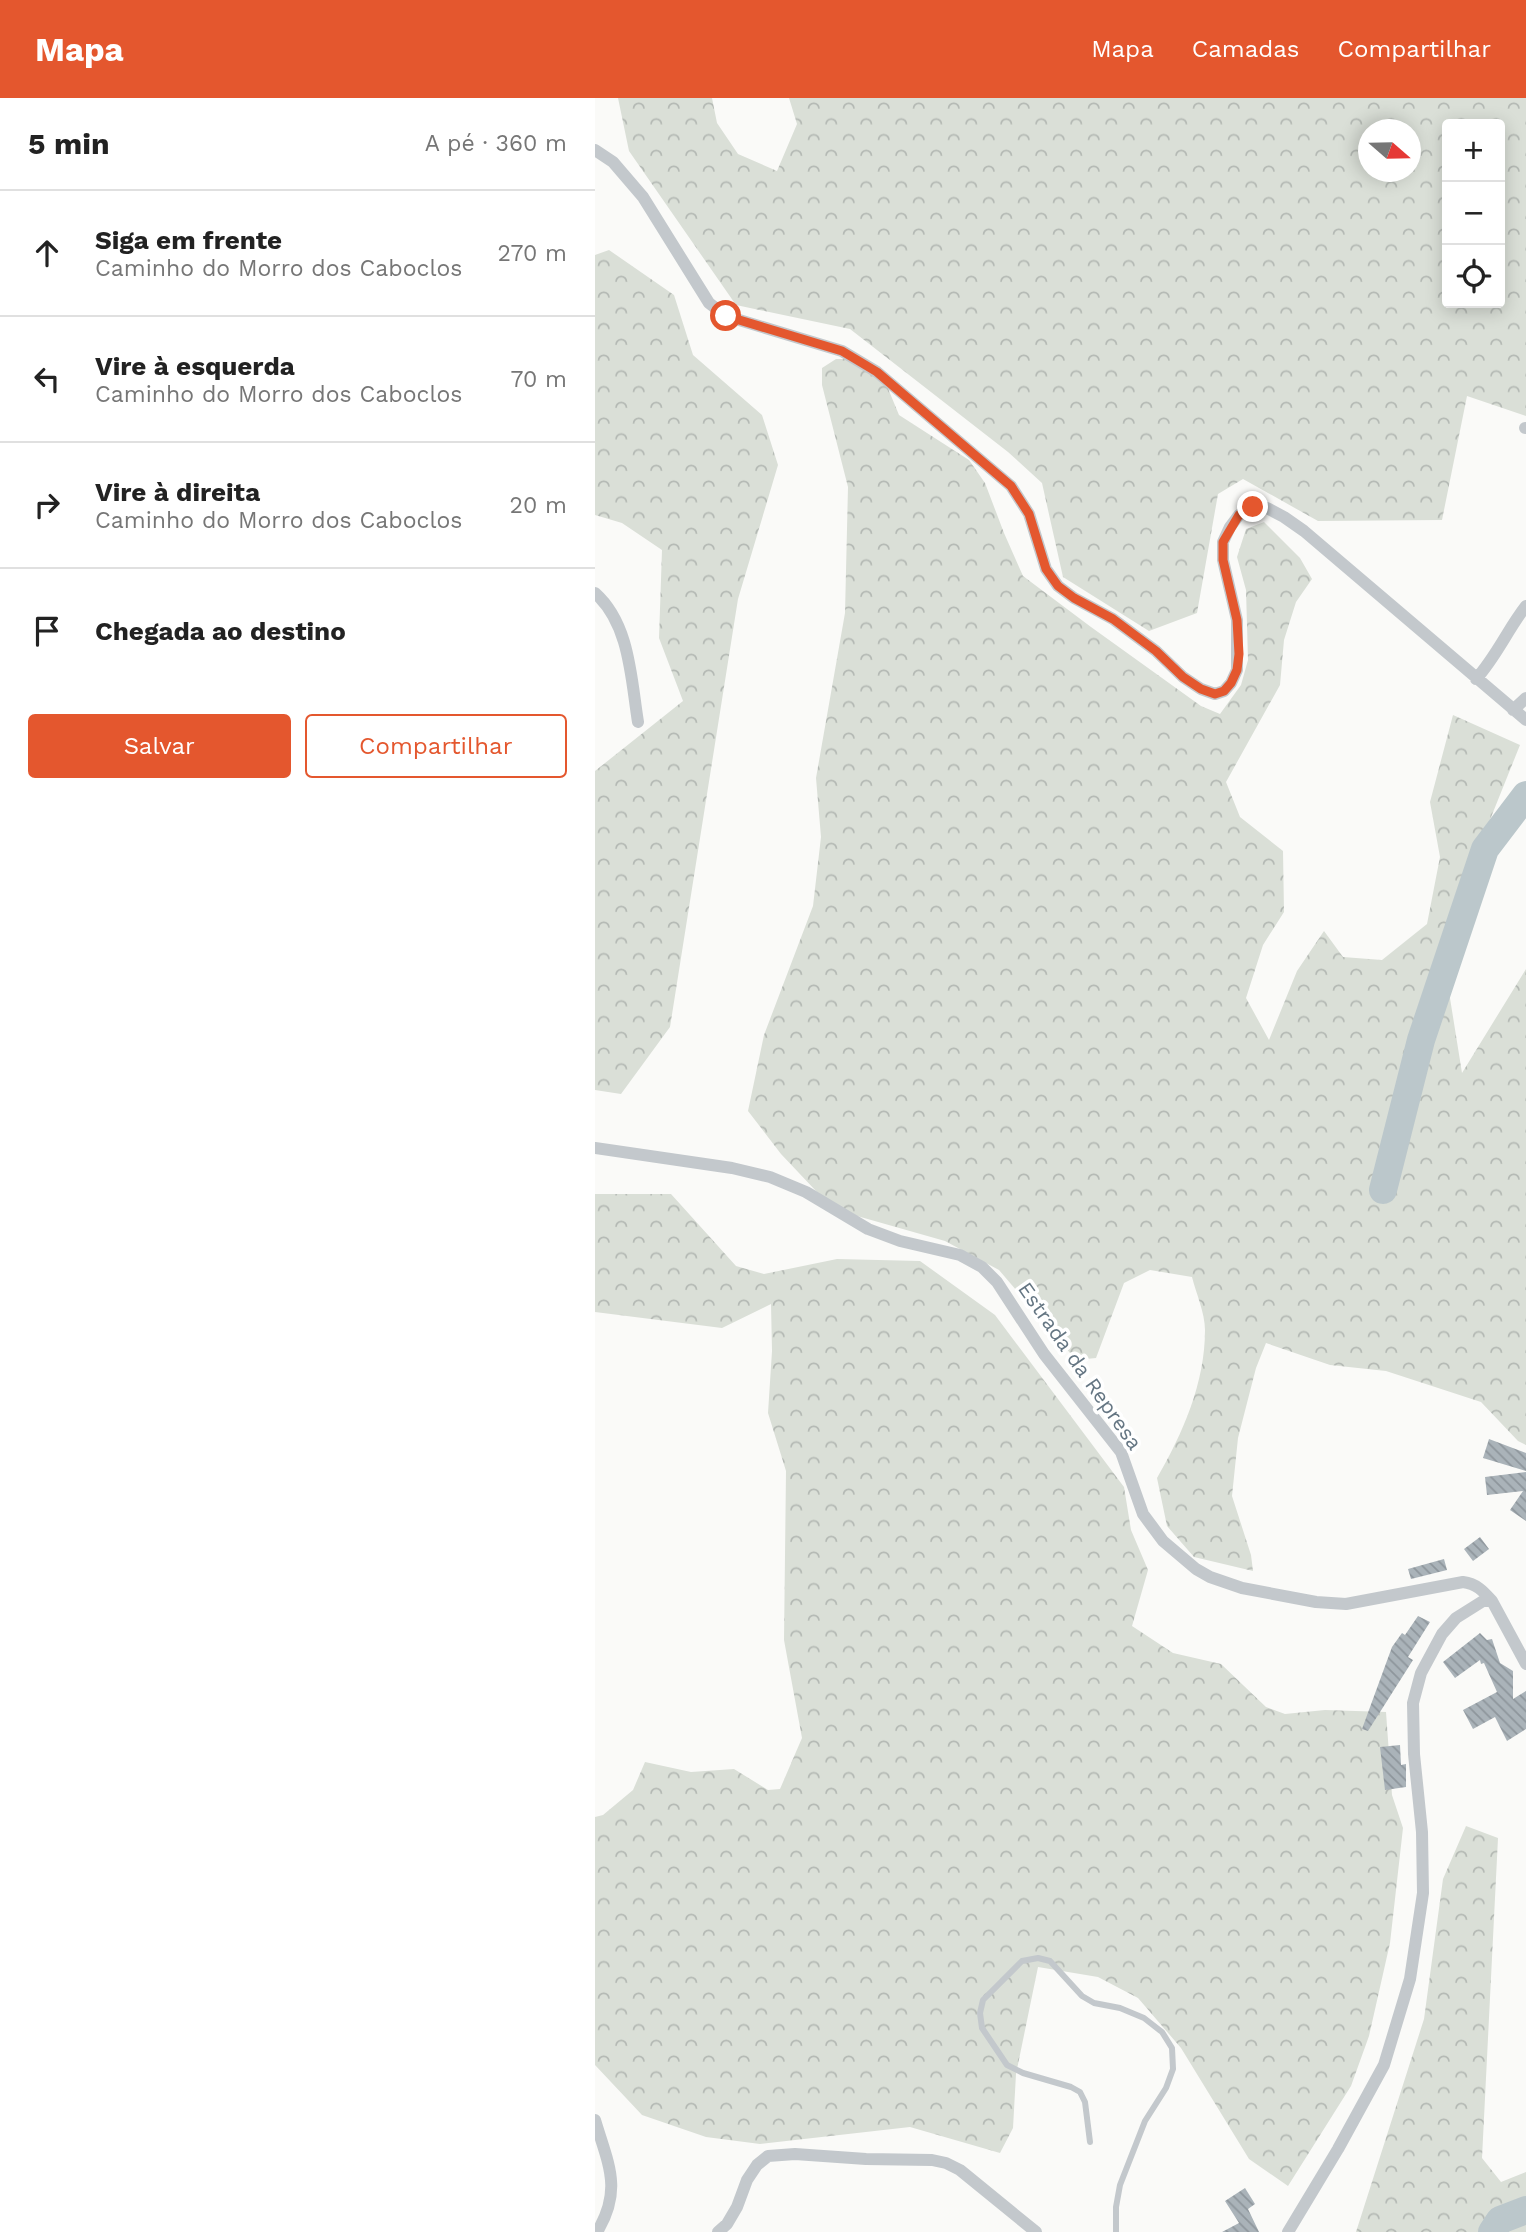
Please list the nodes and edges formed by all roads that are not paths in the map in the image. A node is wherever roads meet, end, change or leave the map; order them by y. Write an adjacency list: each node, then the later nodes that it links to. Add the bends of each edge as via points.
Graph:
1 (595, 150): 4 (street, via 613,162 643,197 709,303 726,316 842,351 877,372 1011,486 1029,514 1046,569 1058,586 1113,619 1201,689 1215,694 1224,691 1237,670 1237,620 1223,542 1239,515 1253,507 1284,517)
2 (595, 593): 7 (street, via 612,614 624,641)
3 (1526, 606): 4 (street)
4 (1476, 679): 6 (street)
5 (1526, 698): 6 (street)
6 (1520, 716)
7 (638, 722)
8 (595, 1148): 9 (street, Estrada da Represa, via 770,1177 806,1192 868,1229 960,1255 982,1267 1121,1452 1143,1514 1163,1541 1210,1577 1242,1588 1346,1604 1463,1582 1473,1583)
9 (1492, 1601): 10 (street); 17 (street, via 1483,1601 1456,1618 1421,1673 1413,1703 1423,1893 1410,1979 1384,2065)
10 (1526, 1664)
11 (595, 2120): 13 (street, via 613,2179 611,2203)
12 (1090, 2142): 16 (lane, via 1080,2092 1007,2065 982,2028 983,2000 1022,1961 1050,1961 1082,1996 1144,2018 1162,2032 1172,2048 1173,2068 1166,2088 1145,2121 1120,2185)
13 (597, 2232)
14 (718, 2232): 15 (street, via 737,2207 757,2165 768,2157 795,2154 946,2163)
15 (1036, 2232)
16 (1116, 2232)
17 (1288, 2232)

